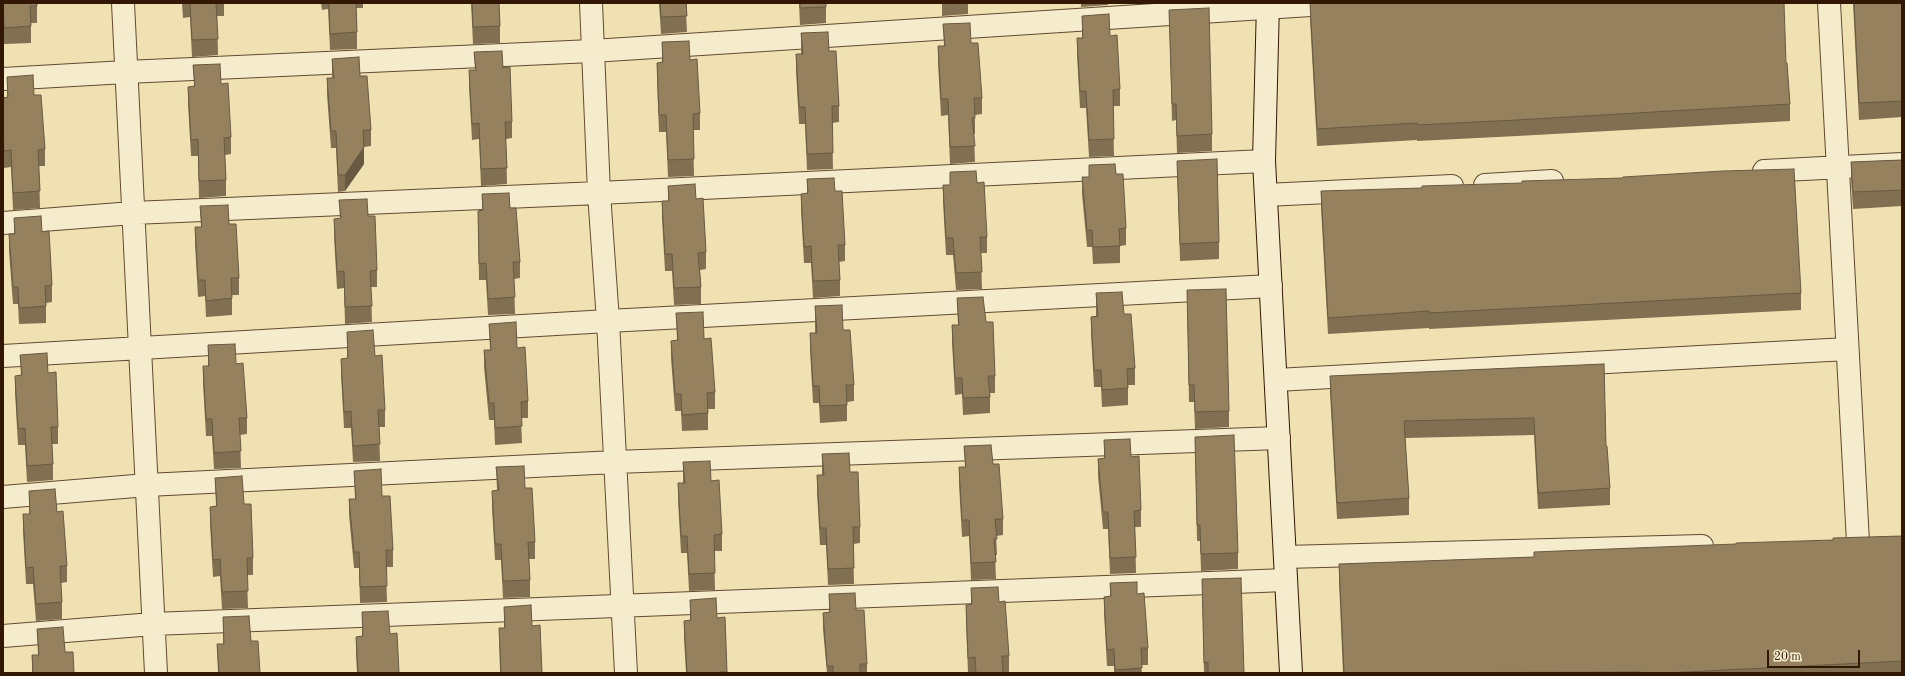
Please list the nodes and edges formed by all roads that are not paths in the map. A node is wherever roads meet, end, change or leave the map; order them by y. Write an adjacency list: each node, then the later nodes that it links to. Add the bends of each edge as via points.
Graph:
1 (123, 3): 7 (street)
2 (591, 3): 6 (street)
3 (1342, 3): 5 (street)
4 (1829, 3): 11 (street)
5 (1268, 5): 6 (street); 9 (street)
6 (592, 51): 7 (street); 14 (street)
7 (126, 72): 8 (street); 16 (street)
8 (3, 79)
9 (1264, 161): 14 (street); 15 (street)
10 (1902, 164): 11 (street)
11 (1838, 168): 12 (street); 21 (street)
12 (1743, 172)
13 (1576, 180): 15 (street)
14 (599, 193): 16 (street); 19 (street)
15 (1266, 195): 18 (street)
16 (133, 213): 17 (street); 20 (street)
17 (3, 222)
18 (1271, 286): 19 (street); 23 (street)
19 (608, 321): 20 (street); 25 (street)
20 (141, 347): 22 (street); 26 (street)
21 (1847, 349): 23 (street); 28 (street, via 1850,542)
22 (3, 356)
23 (1276, 380): 24 (street)
24 (1279, 438): 25 (street); 30 (street)
25 (615, 462): 26 (street); 32 (street)
26 (147, 486): 27 (street); 33 (street)
27 (3, 497)
28 (1880, 541)
29 (1722, 545): 30 (street)
30 (1285, 557): 31 (street)
31 (1286, 580): 32 (street); 37 (street)
32 (622, 606): 33 (street); 36 (street)
33 (153, 624): 34 (street); 35 (street)
34 (3, 636)
35 (156, 673)
36 (626, 673)
37 (1291, 673)

